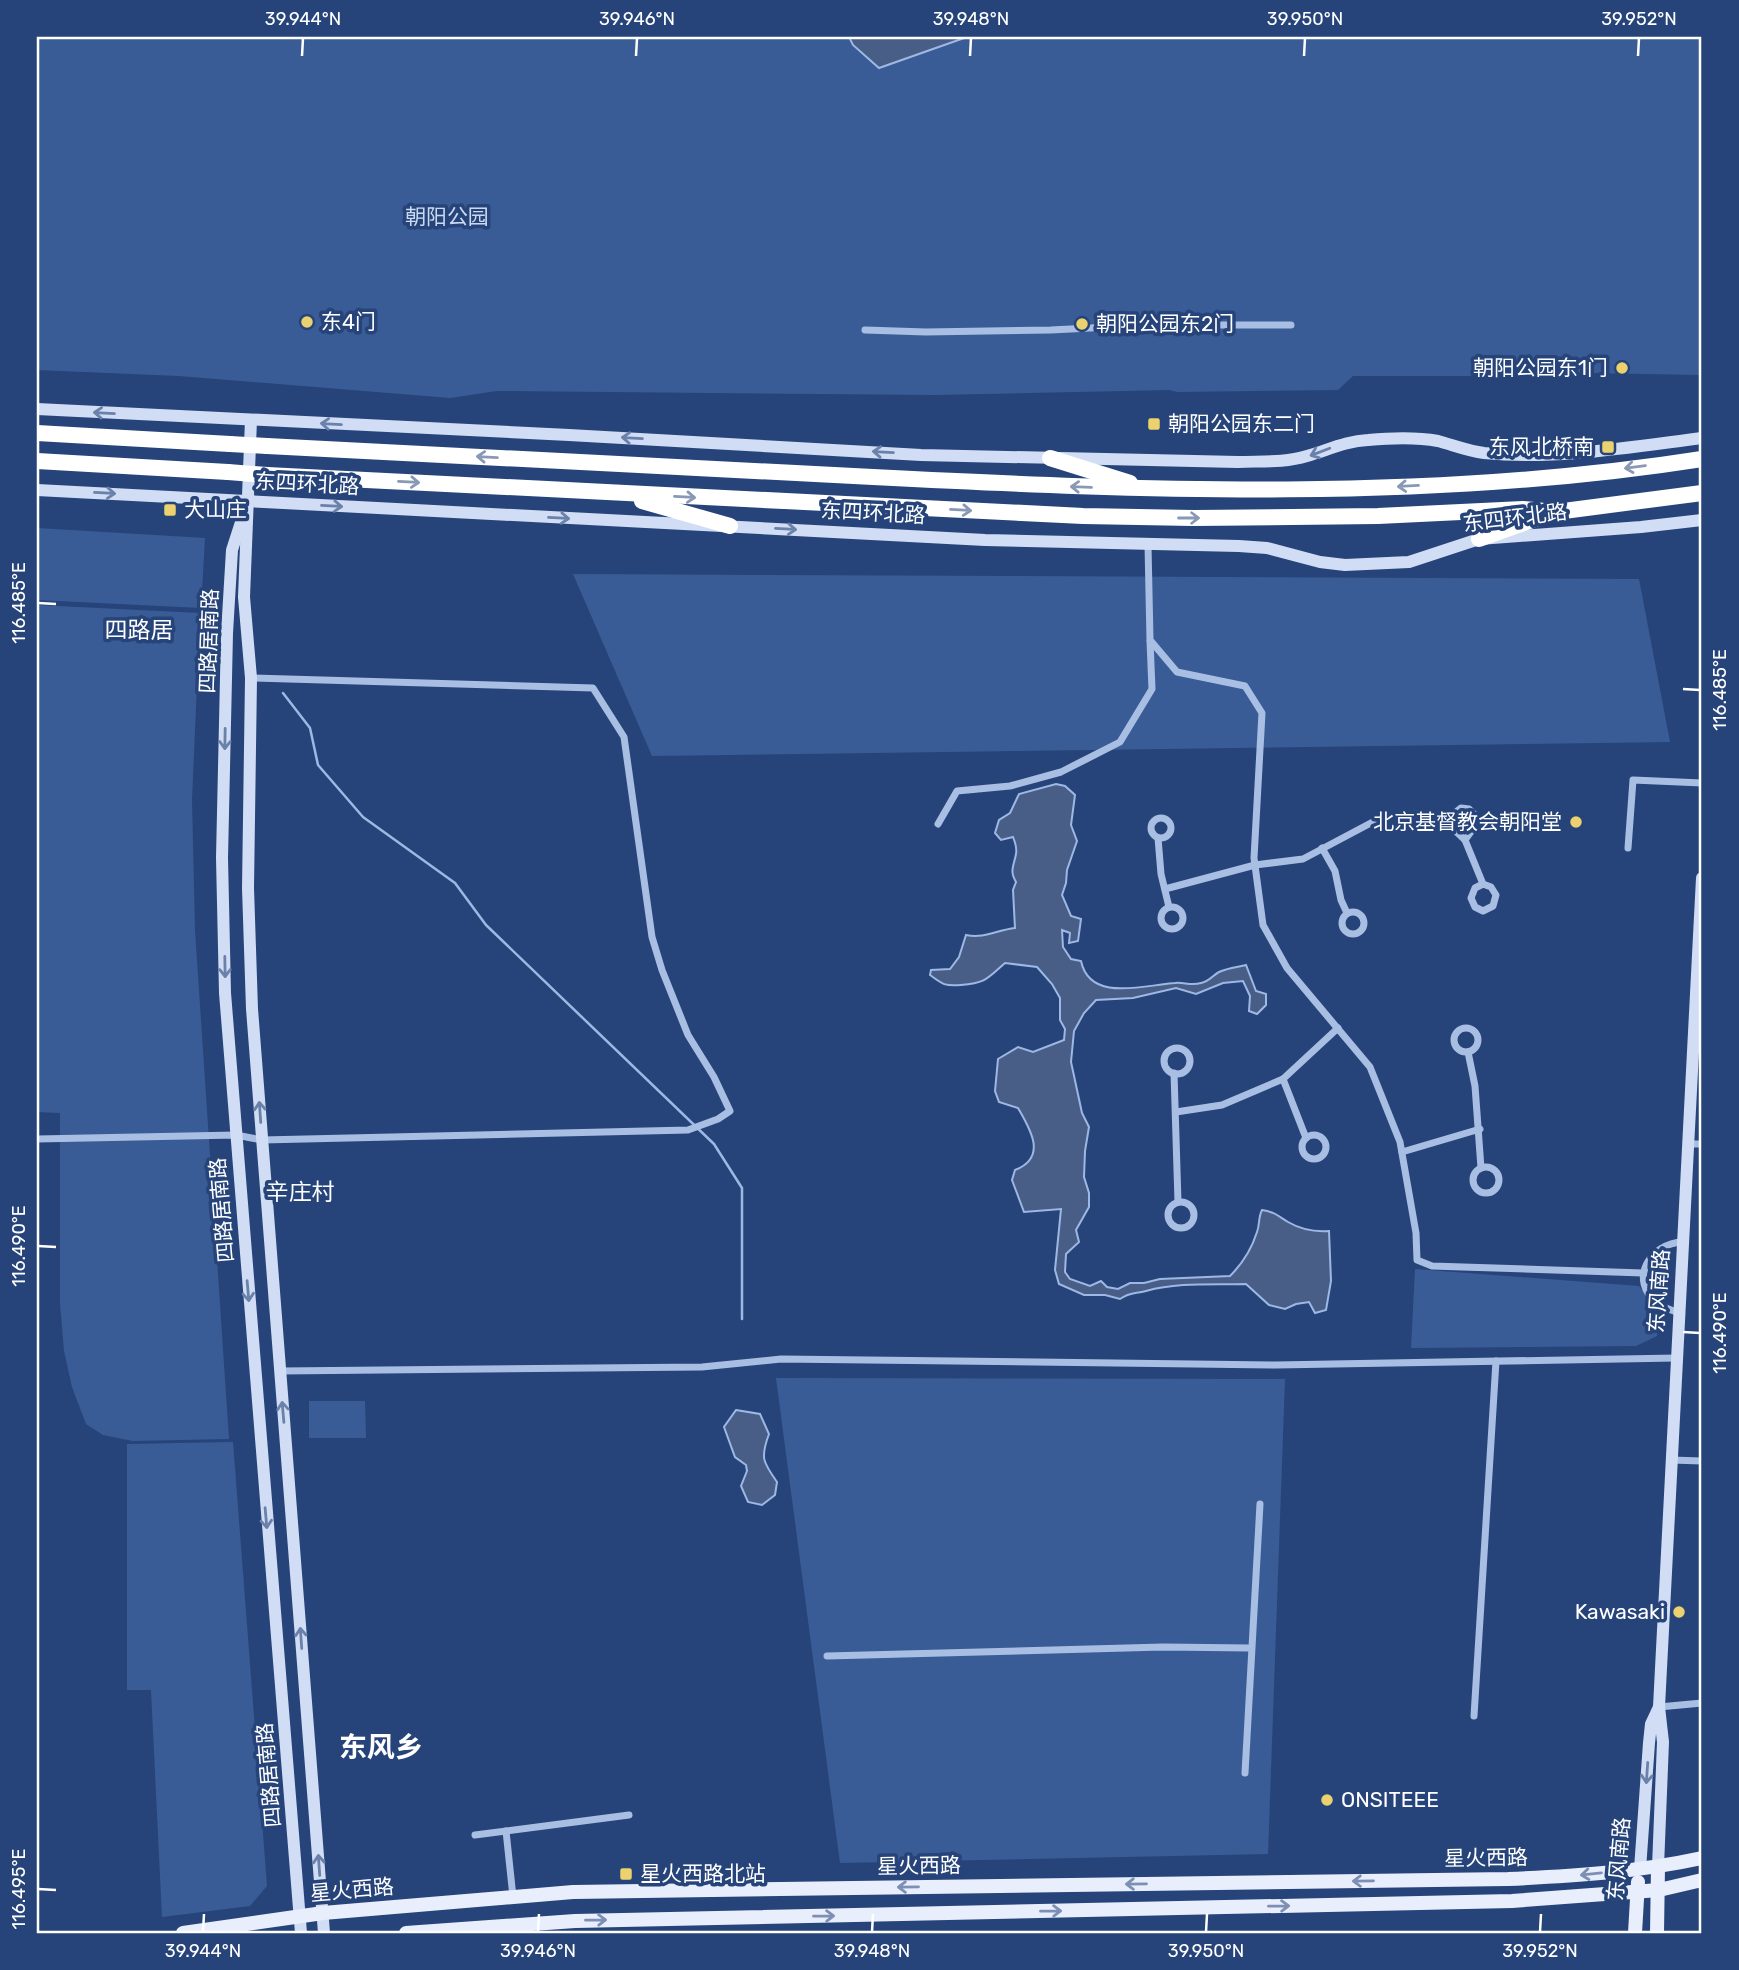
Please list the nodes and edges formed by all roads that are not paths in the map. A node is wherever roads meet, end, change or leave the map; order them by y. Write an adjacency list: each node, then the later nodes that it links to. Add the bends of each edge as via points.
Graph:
1 (1291, 325): 2 (street)
2 (864, 330)
3 (37, 409): 4 (street, one-way to 3)
4 (251, 420): 7 (street, one-way to 4); 14 (street)
5 (37, 433): 10 (highway, 东四环北路, one-way to 5, bridge)
6 (1702, 438): 7 (street, one-way to 7, via 1535,455 1486,453 1405,439 1338,445 1284,461)
7 (1050, 458): 10 (highway)
8 (1702, 459): 10 (highway, 东四环北路, one-way to 10, via 1539,479 1420,486)
9 (37, 461): 12 (highway, 东四环北路, one-way to 12, bridge)
10 (1149, 489)
11 (37, 490): 14 (street, 东四环北路, one-way to 14)
12 (616, 493): 15 (highway, 东四环北路, one-way to 15, via 1083,516); 17 (highway)
13 (1702, 493): 15 (highway, 东四环北路)
14 (247, 502): 17 (street, 东四环北路, one-way to 17); 21 (street, via 244,597); 41 (street, 四路居南路, one-way to 41, via 232,550 222,858 225,993)
15 (1556, 512): 18 (highway)
16 (1702, 520): 18 (street, 东四环北路)
17 (730, 526): 19 (street, 东四环北路, one-way to 19)
18 (1479, 539): 19 (street, 东四环北路, via 1409,562 1345,565 1267,548)
19 (1148, 544): 20 (street)
20 (1150, 640): 24 (street, via 1152,689 1120,742 1061,772 1010,786 957,791); 29 (street, via 1177,672 1245,685 1262,713)
21 (251, 678): 44 (street, one-way to 21, via 248,888); 44 (street, via 593,688 624,737 652,937 662,970 688,1035 730,1111 688,1130)
22 (1702, 783): 28 (street, via 1633,780)
23 (1446, 821): 26 (street); 26 (street, via 1461,808 1477,817); 27 (street, via 1422,814 1384,816)
24 (938, 824)
25 (1158, 838): 32 (street)
26 (1465, 840): 31 (street)
27 (1322, 848): 29 (street, via 1303,859); 34 (street, via 1335,871 1340,900)
28 (1628, 848)
29 (1255, 865): 32 (street); 35 (street, via 1263,925 1287,968)
30 (1702, 878): 45 (street, 东风南路)
31 (1483, 884)
32 (1165, 889): 33 (street)
33 (1170, 907)
34 (1348, 913)
35 (1338, 1028): 38 (street); 46 (street, via 1370,1067)
36 (1468, 1052): 40 (street)
37 (1174, 1073): 39 (street)
38 (1283, 1079): 39 (street, via 1222,1105); 42 (street)
39 (1176, 1112): 48 (street)
40 (1480, 1129): 46 (street); 47 (street)
41 (236, 1135): 43 (street); 44 (street); 75 (street, 四路居南路, one-way to 75)
42 (1306, 1138)
43 (37, 1139)
44 (262, 1140): 54 (street)
45 (1696, 1144): 49 (street, 东风南路)
46 (1402, 1152): 50 (street, via 1417,1260 1432,1266)
47 (1481, 1168)
48 (1178, 1202)
49 (1684, 1242): 50 (street, via 1669,1242 1661,1248); 51 (street, 东风南路)
50 (1643, 1273): 51 (street, via 1652,1298)
51 (1679, 1312): 52 (street, 东风南路)
52 (1676, 1359): 53 (street); 55 (street, 东风南路)
53 (1496, 1361): 54 (street, via 1276,1365 780,1359 702,1367); 62 (street)
54 (280, 1371): 74 (street, one-way to 54)
55 (1671, 1460): 56 (street); 61 (street, 东风南路)
56 (1702, 1461)
57 (1260, 1504): 58 (street)
58 (1250, 1648): 59 (street); 63 (street)
59 (827, 1656)
60 (1702, 1703): 61 (street)
61 (1659, 1707): 68 (street, 东风南路, via 1663,1742); 69 (street, 东风南路, one-way to 69, via 1651,1724)
62 (1474, 1716)
63 (1245, 1773)
64 (629, 1815): 65 (street)
65 (506, 1832): 66 (street); 73 (street)
66 (475, 1835)
67 (1702, 1858): 68 (main road, 星火西路)
68 (1658, 1867): 69 (main road, 星火西路); 71 (main road, 东风南路)
69 (1640, 1869): 72 (main road, 东风南路); 73 (main road, 星火西路, one-way to 73, via 1508,1879 573,1892)
70 (1702, 1880): 71 (main road, 星火西路)
71 (1659, 1890): 72 (main road, 星火西路); 81 (main road, 东风南路)
72 (1637, 1891): 79 (main road, 星火西路, one-way to 72, via 575,1921 1512,1901); 80 (main road, 东风南路)
73 (513, 1898): 74 (main road, 星火西路)
74 (323, 1913): 75 (main road, 星火西路); 78 (street)
75 (300, 1916): 76 (main road, 星火西路); 77 (street, 四路居南路)
76 (183, 1933)
77 (301, 1933)
78 (324, 1933)
79 (406, 1933)
80 (1635, 1933)
81 (1657, 1933)

